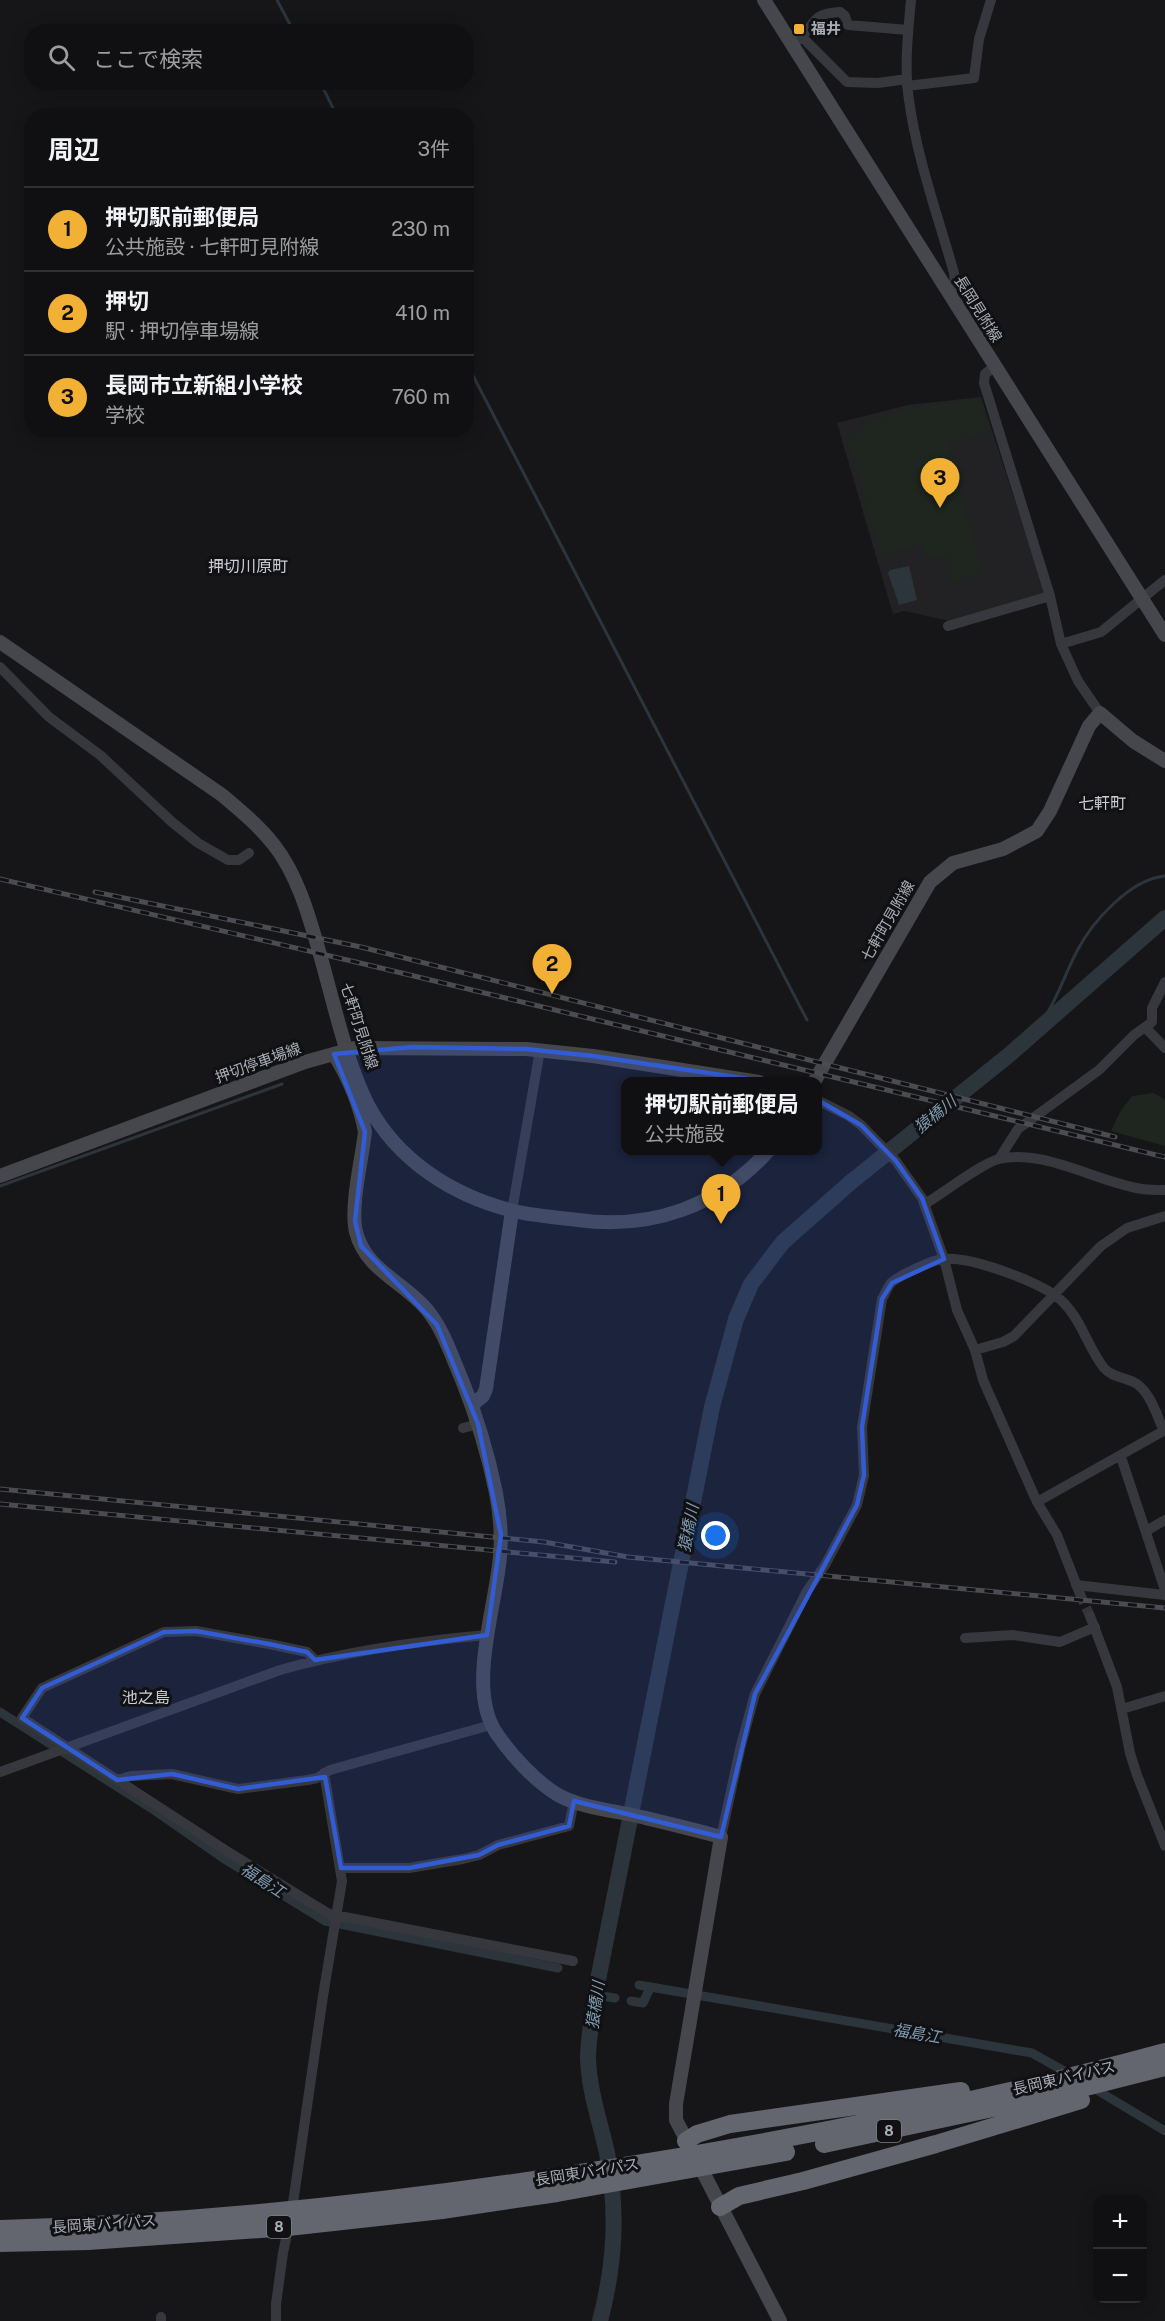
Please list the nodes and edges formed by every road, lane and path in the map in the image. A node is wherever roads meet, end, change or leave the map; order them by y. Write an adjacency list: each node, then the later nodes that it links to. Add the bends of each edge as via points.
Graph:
1 (764, 0): 5 (main road, 長岡見附線)
2 (911, 0): 4 (street)
3 (991, 0): 6 (street, via 979,39 974,78)
4 (908, 30): 5 (street, via 848,25 840,12 822,13); 6 (street)
5 (796, 41): 6 (street, via 847,82); 7 (main road, 長岡見附線)
6 (907, 83): 7 (street, via 918,151 954,273 955,286)
7 (949, 292): 8 (main road, 長岡見附線)
8 (995, 366): 10 (street, via 985,374 984,383); 11 (main road, 長岡見附線)
9 (1165, 580): 11 (street)
10 (1050, 596): 12 (street); 15 (street)
11 (1142, 598): 13 (main road, 長岡見附線); 15 (street, via 1101,632)
12 (948, 626)
13 (1165, 635)
14 (0, 642): 33 (main road, 七軒町見附線, via 222,795 254,822 289,871 312,928 356,1074 369,1105 389,1136 434,1177 472,1198)
15 (1061, 644): 17 (street, via 1078,681)
16 (0, 667): 19 (street, via 49,717 100,755 198,843 228,860 239,860)
17 (1100, 713): 18 (main road); 26 (main road, 七軒町見附線, via 1089,726 1037,831 1003,849 952,863 930,882)
18 (1165, 761)
19 (249, 854)
20 (1165, 982): 21 (street, via 1152,1008 1152,1022)
21 (1145, 1027): 22 (street); 29 (street, via 1099,1070 1018,1129)
22 (1165, 1048)
23 (540, 1050): 24 (main road, 押切停車場線, via 355,1048); 25 (main road, 押切停車場線); 33 (street)
24 (334, 1054): 30 (main road, 押切停車場線); 38 (main road, via 343,1068 365,1132 354,1221 361,1246 385,1275 428,1310 452,1354)
25 (699, 1077)
26 (817, 1077)
27 (822, 1103): 32 (street, via 861,1125 882,1145)
28 (764, 1155): 33 (main road, 七軒町見附線, via 746,1175 714,1197 664,1217 601,1223)
29 (999, 1159): 31 (street, via 1023,1157 1142,1189); 32 (street)
30 (0, 1176)
31 (1165, 1190)
32 (925, 1204): 35 (street)
33 (513, 1211): 38 (main road, via 486,1389)
34 (1165, 1216): 36 (street, via 1119,1232)
35 (944, 1258): 36 (street, via 1001,1270); 37 (street, via 957,1310); 61 (street, via 892,1283 882,1299 862,1427 864,1474 857,1505 807,1591 755,1694)
36 (1054, 1294): 37 (street, via 1014,1336); 41 (street, via 1080,1324 1104,1368 1138,1384 1148,1396)
37 (975, 1350): 43 (street, via 983,1380)
38 (472, 1404): 39 (main road)
39 (478, 1424): 40 (street); 50 (main road, via 500,1521 500,1558)
40 (463, 1428)
41 (1164, 1431): 42 (street)
42 (1121, 1457): 43 (street); 45 (street)
43 (1037, 1502): 47 (street, via 1057,1535 1078,1590)
44 (1165, 1520): 45 (street)
45 (1146, 1532): 46 (street)
46 (1165, 1590)
47 (1165, 1595)
48 (1090, 1616): 49 (street)
49 (1095, 1627): 51 (street, via 1060,1642 1013,1635); 54 (street, via 1111,1666)
50 (487, 1635): 52 (street); 55 (main road, via 482,1685)
51 (965, 1638)
52 (315, 1660): 56 (street); 56 (street, via 307,1652 269,1644 196,1631 164,1632 42,1688 22,1718)
53 (1165, 1696): 54 (street)
54 (1122, 1709): 62 (street, via 1130,1753)
55 (491, 1725): 58 (street); 60 (main road, via 539,1781)
56 (67, 1747): 57 (street); 59 (street)
57 (0, 1772)
58 (324, 1773): 59 (street, via 308,1780 238,1789 172,1774); 63 (street)
59 (117, 1780): 64 (street)
60 (574, 1801): 61 (main road); 63 (street, via 569,1827 498,1845 479,1855 409,1868)
61 (721, 1837): 72 (main road, via 676,2104 676,2120)
62 (1165, 1846)
63 (341, 1868): 64 (street)
64 (336, 1917): 65 (street); 75 (street)
65 (573, 1961)
66 (1165, 2050): 70 (highway)
67 (1165, 2067): 69 (highway, 長岡東バイパス / 8)
68 (1165, 2073): 69 (highway)
69 (1137, 2079): 71 (highway, 長岡東バイパス / 8)
70 (1037, 2080): 72 (highway, via 730,2124); 73 (highway, 長岡東バイパス / 8)
71 (1065, 2098): 73 (highway, 長岡東バイパス / 8); 74 (highway, via 925,2147 740,2196)
72 (686, 2141): 74 (main road)
73 (718, 2158): 75 (highway, 長岡東バイパス / 8, via 556,2185 442,2210)
74 (720, 2207): 79 (main road)
75 (290, 2218): 76 (highway, 長岡東バイパス / 8); 77 (highway, 長岡東バイパス / 8, via 88,2241); 78 (street)
76 (0, 2229)
77 (0, 2243)
78 (276, 2321)
79 (780, 2321)

